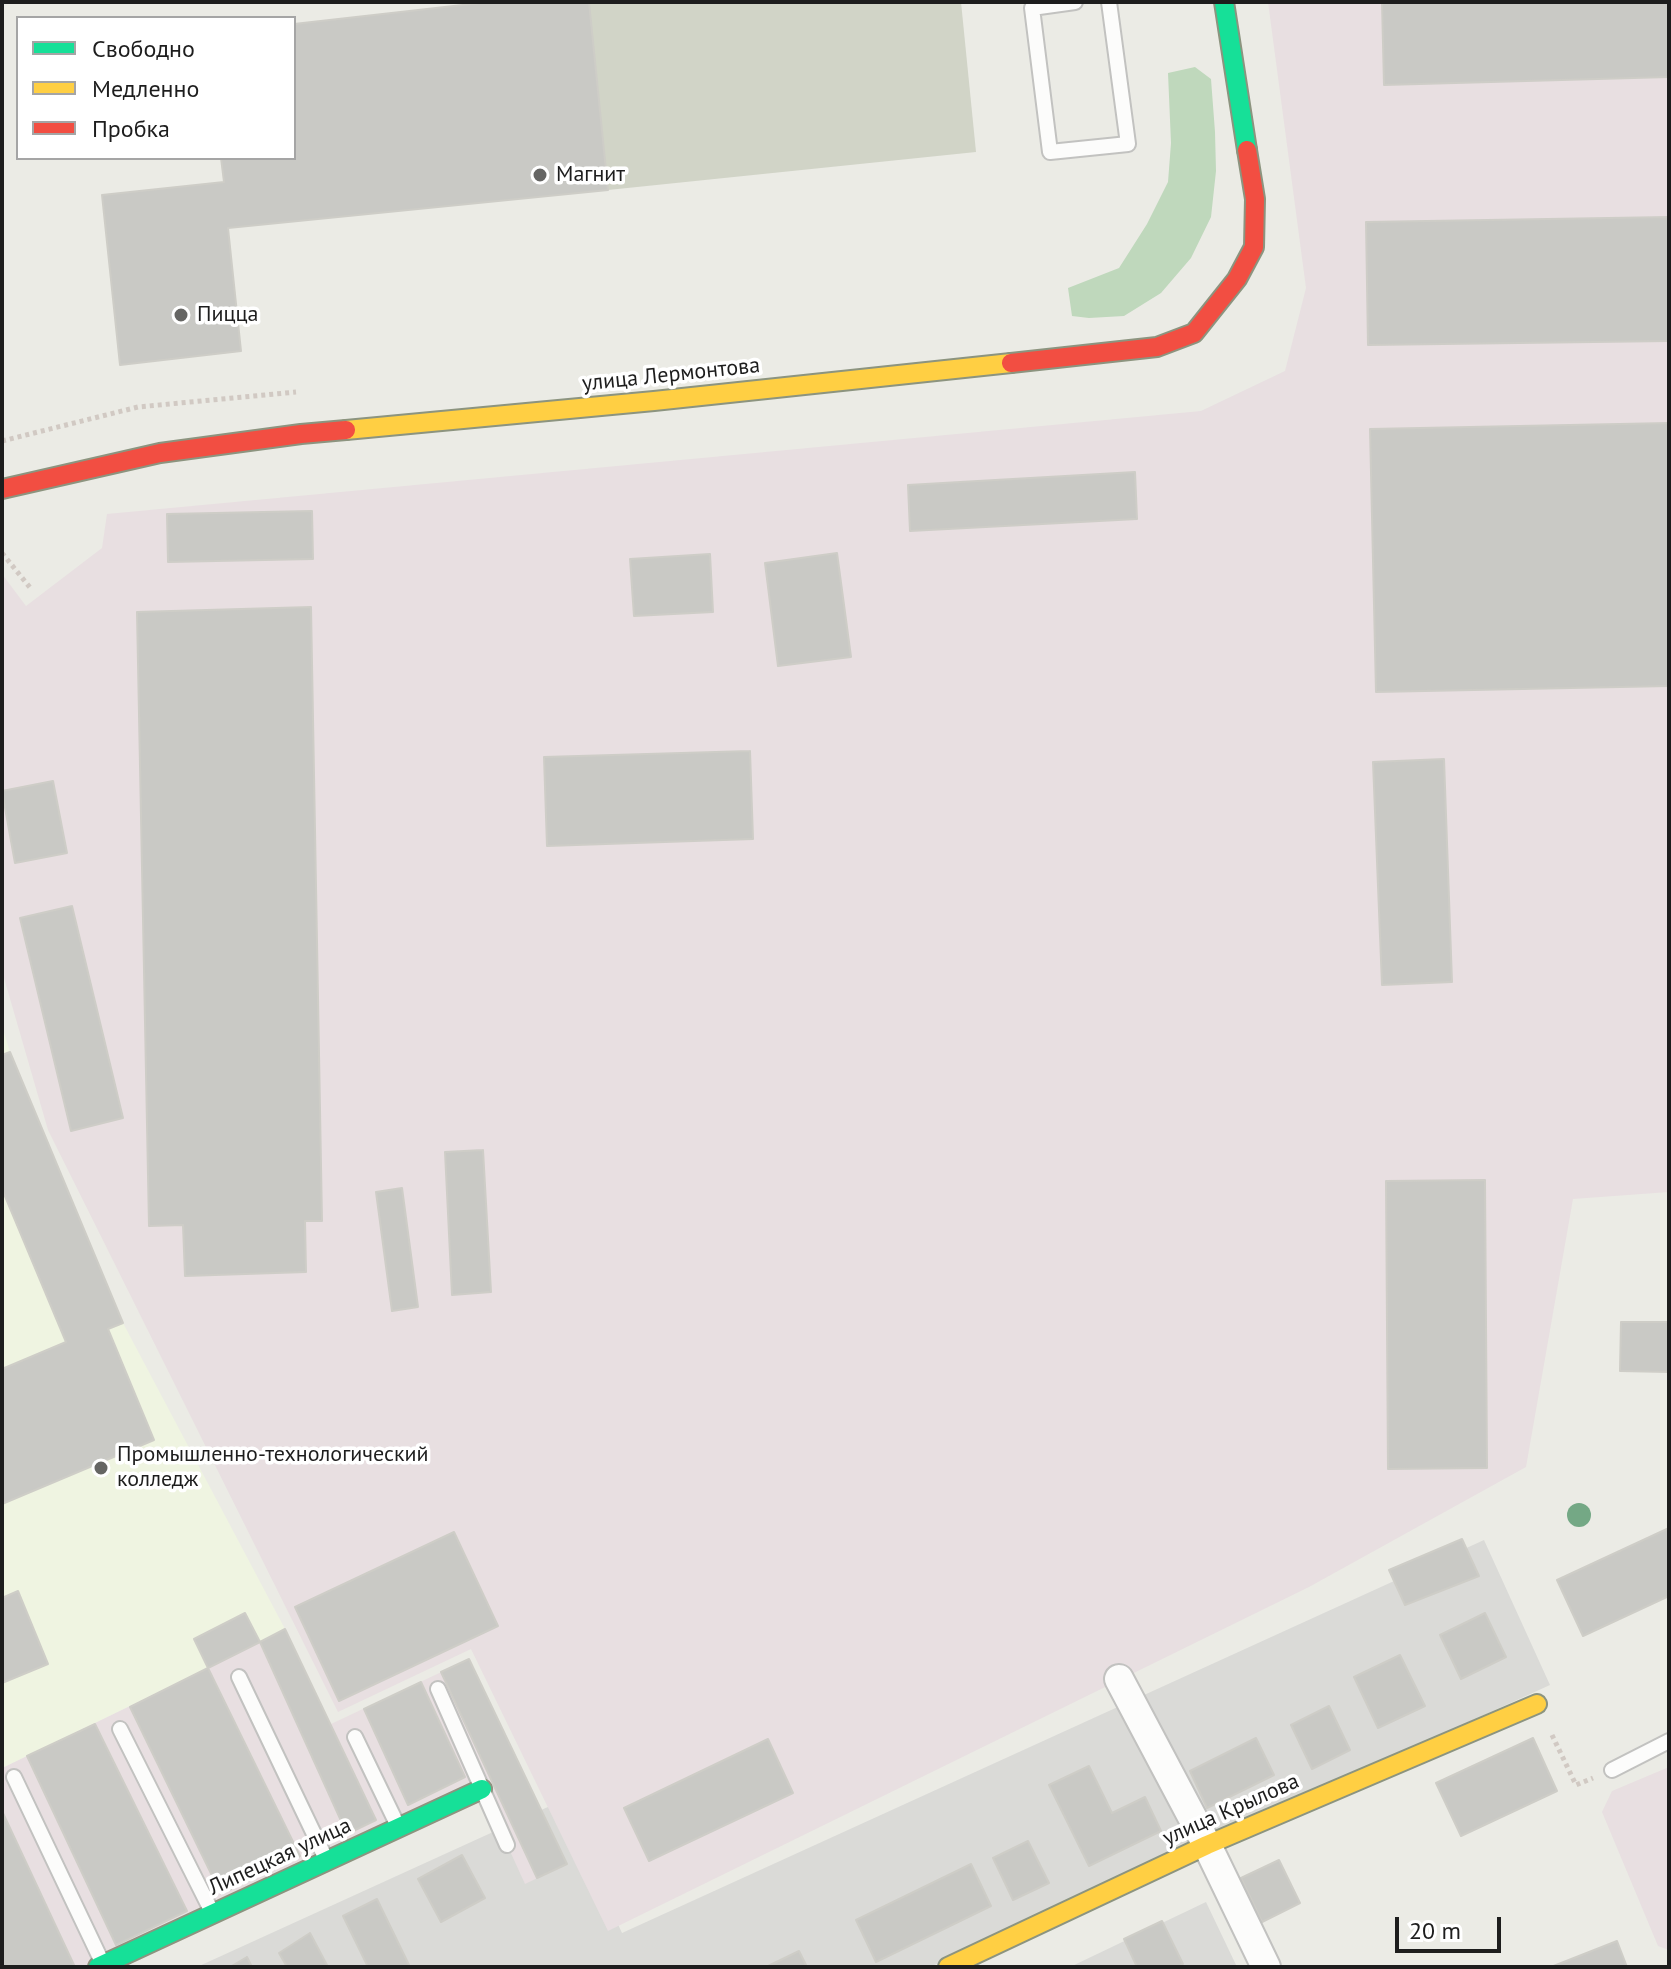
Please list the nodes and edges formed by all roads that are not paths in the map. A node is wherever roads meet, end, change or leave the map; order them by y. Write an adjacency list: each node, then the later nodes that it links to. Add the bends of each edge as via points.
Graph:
1 (1075, 2): 2 (lane, via 1032,8 1050,152 1128,144)
2 (1109, 2)
3 (1224, 2): 4 (street, улица Лермонтова, via 1255,199 1254,247 1237,279 1194,333 1157,347 301,434 160,453)
4 (2, 489)
5 (239, 1677): 18 (lane)
6 (1119, 1679): 17 (street)
7 (438, 1689): 14 (lane)
8 (1537, 1704): 17 (street, улица Крылова)
9 (120, 1729): 19 (lane)
10 (355, 1737): 15 (lane)
11 (1669, 1741): 12 (lane)
12 (1612, 1770)
13 (14, 1777): 20 (lane)
14 (482, 1789): 15 (street, Липецкая улица); 16 (lane)
15 (398, 1828): 18 (street, Липецкая улица)
16 (507, 1845)
17 (1207, 1845): 21 (street, улица Крылова); 22 (street)
18 (327, 1861): 19 (street, Липецкая улица)
19 (212, 1914): 20 (street, Липецкая улица)
20 (100, 1966)
21 (948, 1967)
22 (1266, 1967)

